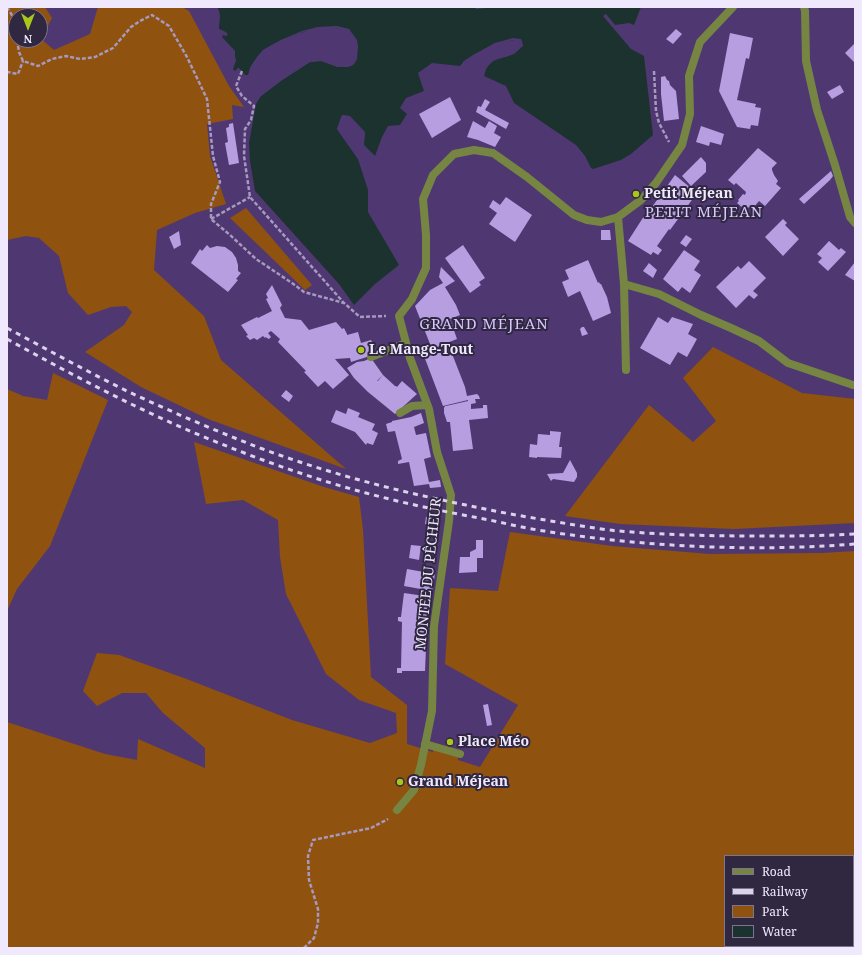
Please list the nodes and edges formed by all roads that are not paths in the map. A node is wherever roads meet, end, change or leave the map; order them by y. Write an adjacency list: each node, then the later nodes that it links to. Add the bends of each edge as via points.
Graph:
1 (733, 7): 3 (street, via 700,42 689,76 690,114 682,145 641,200)
2 (804, 7): 4 (street, via 806,61 817,110 850,217)
3 (618, 217): 5 (street); 6 (street, MONTÉE DU PÊCHEUR, via 601,222 574,215 493,153 474,150 454,154 433,175 424,199 426,268 412,299 399,316)
4 (855, 223)
5 (624, 284): 8 (street); 9 (street, via 659,294 759,341 788,363)
6 (406, 342): 7 (street); 10 (street, MONTÉE DU PÊCHEUR)
7 (371, 357)
8 (626, 370)
9 (853, 385)
10 (427, 405): 11 (street, via 412,406); 12 (street, MONTÉE DU PÊCHEUR, via 437,452 451,494 434,626 432,711)
11 (400, 413)
12 (425, 744): 13 (street); 14 (street, MONTÉE DU PÊCHEUR, via 414,790)
13 (460, 754)
14 (397, 810)

